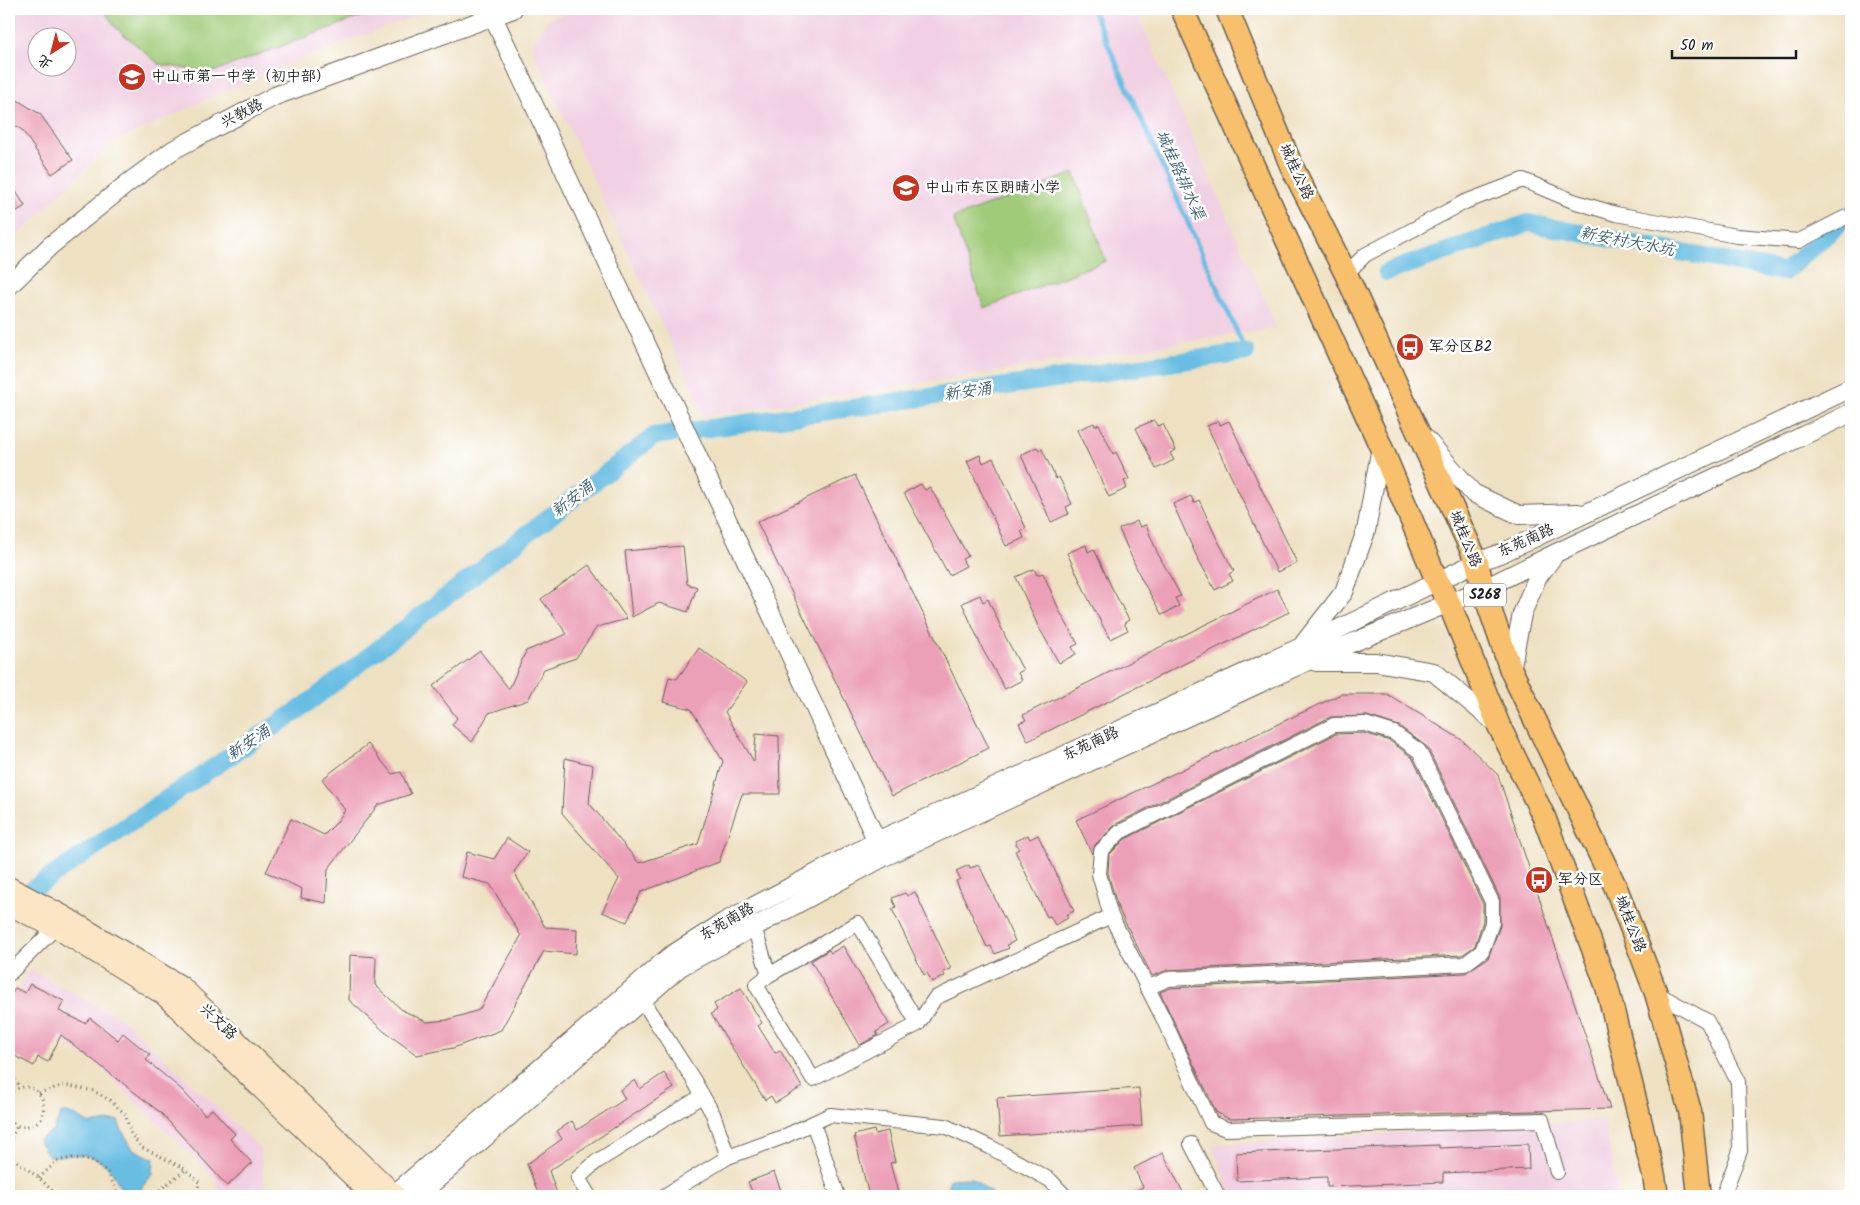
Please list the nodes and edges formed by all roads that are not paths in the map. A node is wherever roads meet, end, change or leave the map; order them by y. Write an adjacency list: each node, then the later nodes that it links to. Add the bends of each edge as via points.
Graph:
1 (513, 9): 4 (street, 兴教路)
2 (1182, 9): 11 (main road, S268)
3 (1227, 9): 6 (main road, 城桂公路 / S268, via 1291,165)
4 (493, 17): 7 (street, 兴教路, via 275,96 174,150 50,246); 21 (street)
5 (1844, 218): 6 (street, via 1799,242 1737,236 1616,214 1573,201 1523,180 1465,202 1365,255)
6 (1346, 274): 10 (main road, 城桂公路 / S268)
7 (9, 286)
8 (1851, 388): 12 (street, 东苑南路)
9 (1851, 413): 13 (street, 东苑南路)
10 (1415, 426): 12 (street, via 1473,494 1519,515); 14 (main road, 城桂公路 / S268)
11 (1381, 448): 15 (main road, S268); 18 (street, via 1366,530 1344,592)
12 (1586, 513): 14 (street, 东苑南路)
13 (1556, 553): 16 (street, 东苑南路); 19 (street, via 1537,578 1522,614)
14 (1477, 562): 15 (street, 东苑南路); 16 (main road, 城桂公路 / S268)
15 (1437, 581): 17 (main road, S268); 18 (street, 东苑南路)
16 (1483, 589): 17 (street, 东苑南路); 19 (main road, 城桂公路 / S268)
17 (1449, 603): 18 (street, 东苑南路); 20 (main road, S268)
18 (1304, 654): 20 (street, via 1434,672); 21 (street, 东苑南路)
19 (1511, 670): 29 (main road, 城桂公路 / S268, via 1616,888)
20 (1499, 726): 45 (main road, S268, via 1544,817 1607,987)
21 (881, 849): 25 (street, 东苑南路); 38 (street, 东苑南路, via 724,922 670,956)
22 (9, 893): 24 (main road, 兴文路)
23 (1111, 916): 28 (street); 28 (street, via 1099,874 1101,851 1120,832 1334,725 1365,724 1394,733 1419,751 1492,902 1492,924 1482,951 1466,964 1168,979); 31 (street, via 935,998)
24 (52, 921): 26 (street); 37 (main road, 兴文路, via 164,995); 38 (main road, 兴文路, via 181,986)
25 (754, 927): 27 (street); 30 (street, 东苑南路, via 680,967)
26 (9, 974)
27 (769, 976): 31 (street, via 858,923); 31 (street, via 756,985 813,1079)
28 (1147, 988): 36 (street, via 1211,1123 1226,1129 1542,1120)
29 (1656, 993): 46 (main road, 城桂公路 / S268, via 1690,1111); 47 (street, via 1707,1021 1738,1082 1740,1151)
30 (642, 1000): 32 (street); 39 (street, 东苑南路)
31 (918, 1024)
32 (702, 1096): 35 (street, via 713,1114); 40 (street, via 596,1162 578,1178)
33 (813, 1123): 35 (street); 42 (street); 43 (street, via 830,1115 945,1126 1050,1180)
34 (1192, 1144): 44 (street)
35 (728, 1157): 41 (street)
36 (1557, 1172)
37 (373, 1196)
38 (394, 1196)
39 (418, 1196)
40 (589, 1196)
41 (664, 1196)
42 (838, 1196)
43 (1065, 1196)
44 (1218, 1196)
45 (1657, 1196)
46 (1699, 1196)
47 (1723, 1196)

